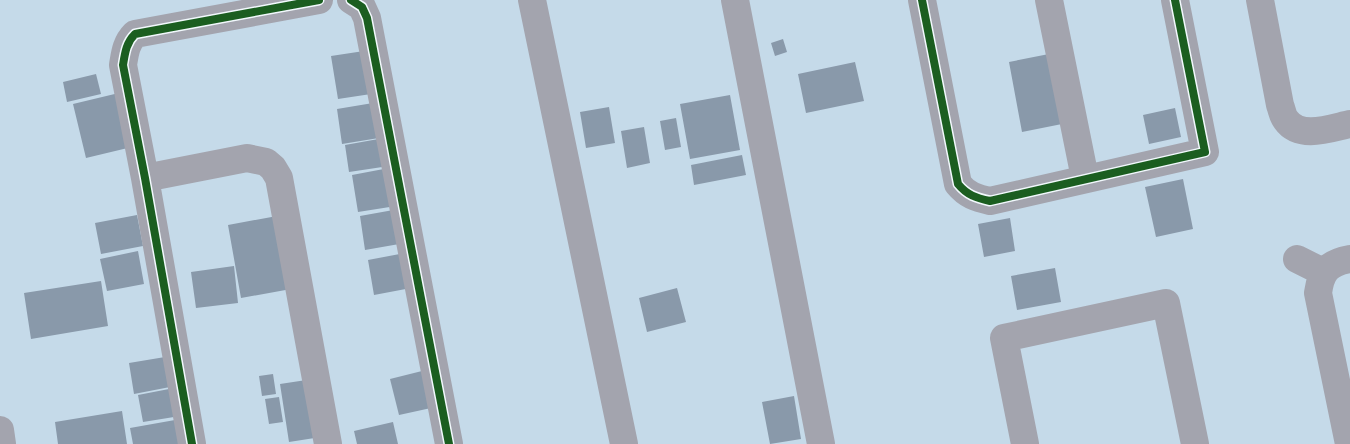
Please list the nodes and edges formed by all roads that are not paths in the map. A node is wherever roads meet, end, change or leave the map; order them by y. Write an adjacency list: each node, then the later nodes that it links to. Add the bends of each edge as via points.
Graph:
1 (319, 0): 10 (street, via 135,34 129,41 123,65)
2 (351, 0): 19 (street, via 362,7 367,18)
3 (532, 0): 20 (street)
4 (735, 0): 21 (street)
5 (922, 0): 11 (street, via 958,184 964,192 990,201)
6 (1049, 0): 11 (street)
7 (1175, 0): 11 (street, via 1205,152)
8 (1260, 0): 9 (street, via 1280,105 1286,120 1302,131 1313,132)
9 (1350, 124)
10 (145, 178): 17 (street); 18 (street, via 247,158 266,162 273,168 279,178)
11 (1085, 178)
12 (1297, 259): 14 (street)
13 (1350, 259): 14 (street)
14 (1323, 272): 24 (street, via 1318,293)
15 (0, 430): 16 (street)
16 (2, 444)
17 (192, 444)
18 (328, 444)
19 (449, 444)
20 (624, 444)
21 (821, 444)
22 (1025, 444): 23 (street, via 1004,338 1166,302)
23 (1195, 444)
24 (1349, 444)

